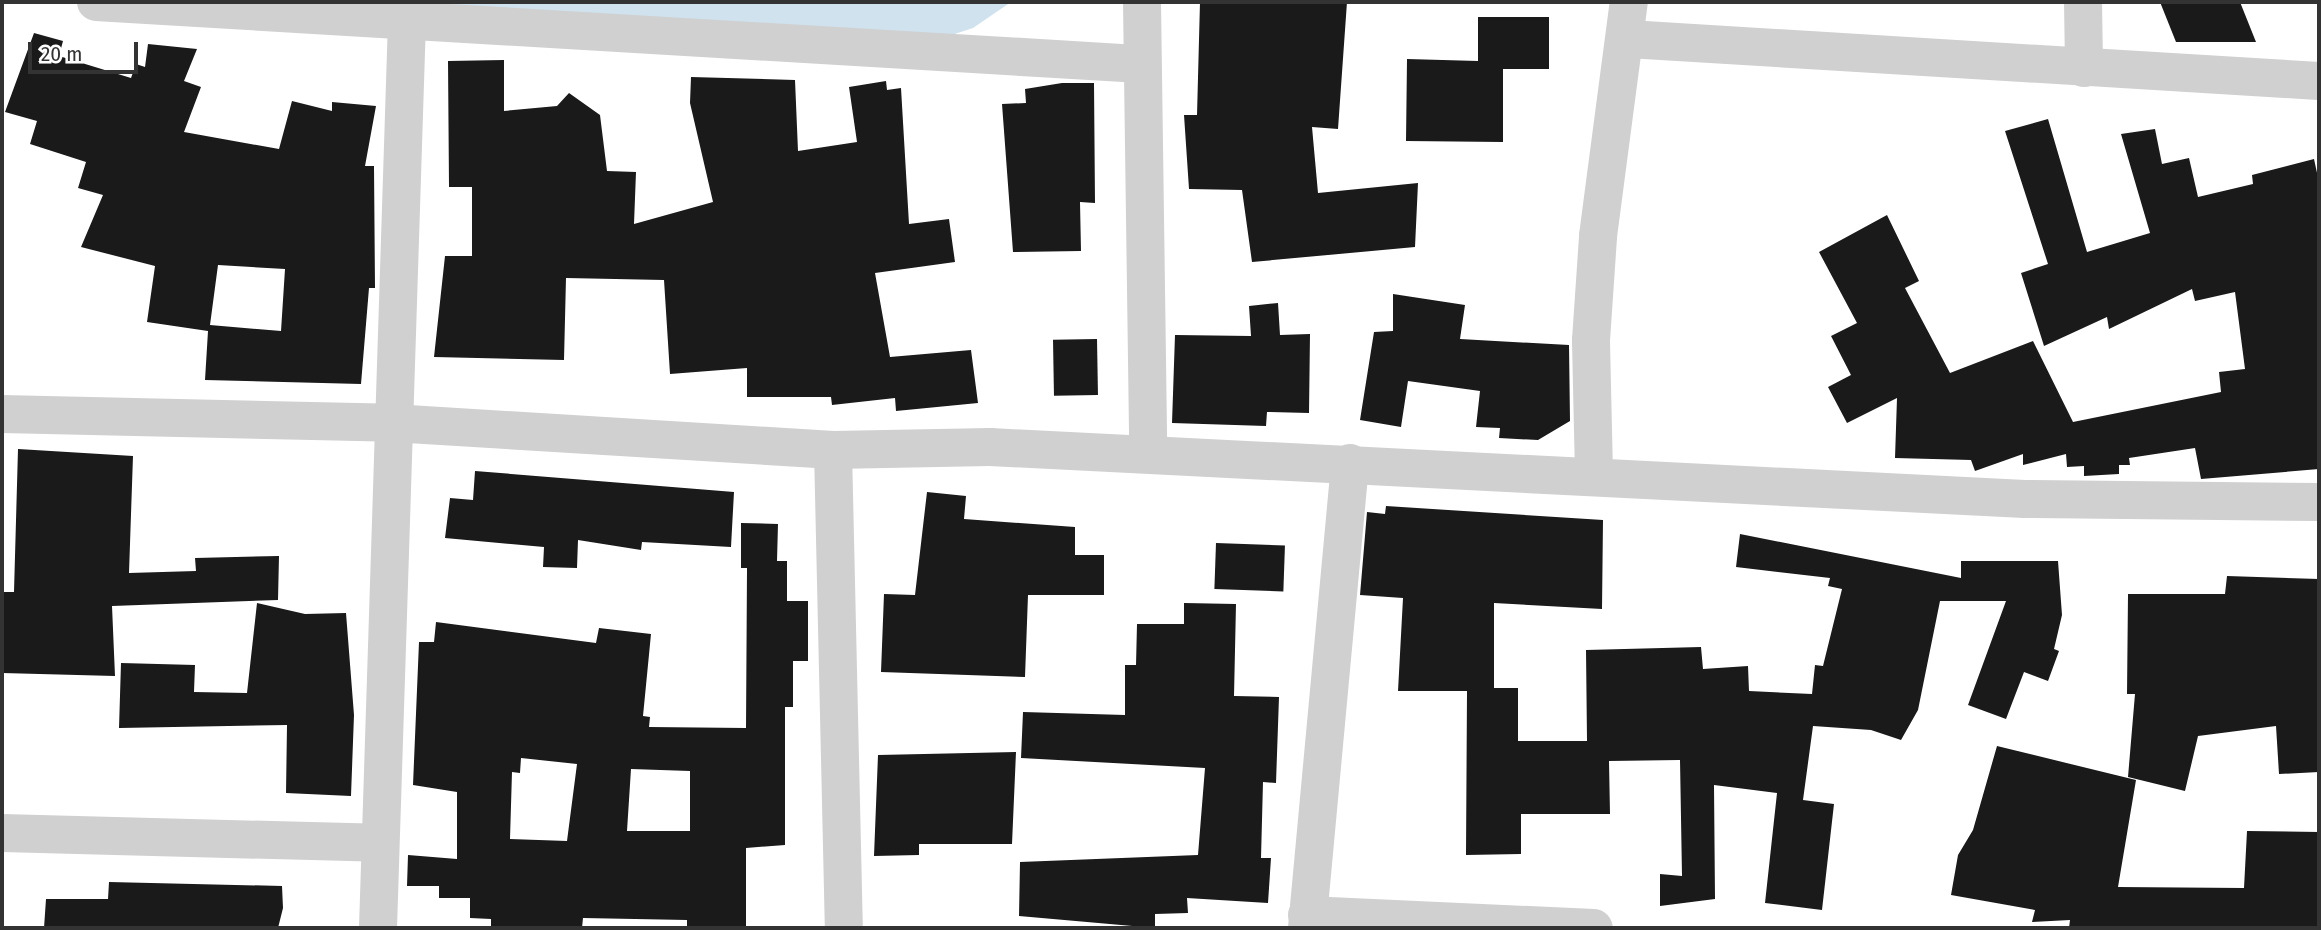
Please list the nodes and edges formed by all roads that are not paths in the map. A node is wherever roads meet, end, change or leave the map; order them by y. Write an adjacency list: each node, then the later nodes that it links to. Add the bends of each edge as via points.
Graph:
1 (96, 2): 4 (street)
2 (1142, 2): 6 (street)
3 (2083, 2): 7 (street)
4 (407, 20): 6 (street); 10 (street)
5 (1629, 20): 7 (street); 14 (street, via 1598,236 1591,340)
6 (1140, 64): 12 (street)
7 (2084, 68): 8 (street)
8 (2319, 81)
9 (2, 414): 10 (street)
10 (392, 423): 11 (street); 17 (street)
11 (833, 450): 12 (street, via 990,447); 20 (street)
12 (1148, 454): 13 (street)
13 (1350, 463): 14 (street); 18 (street)
14 (1594, 474): 15 (street, via 2025,499)
15 (2319, 502)
16 (2, 832): 17 (street)
17 (378, 843): 19 (street)
18 (1307, 922): 21 (street)
19 (378, 928)
20 (844, 928)
21 (1594, 928)

